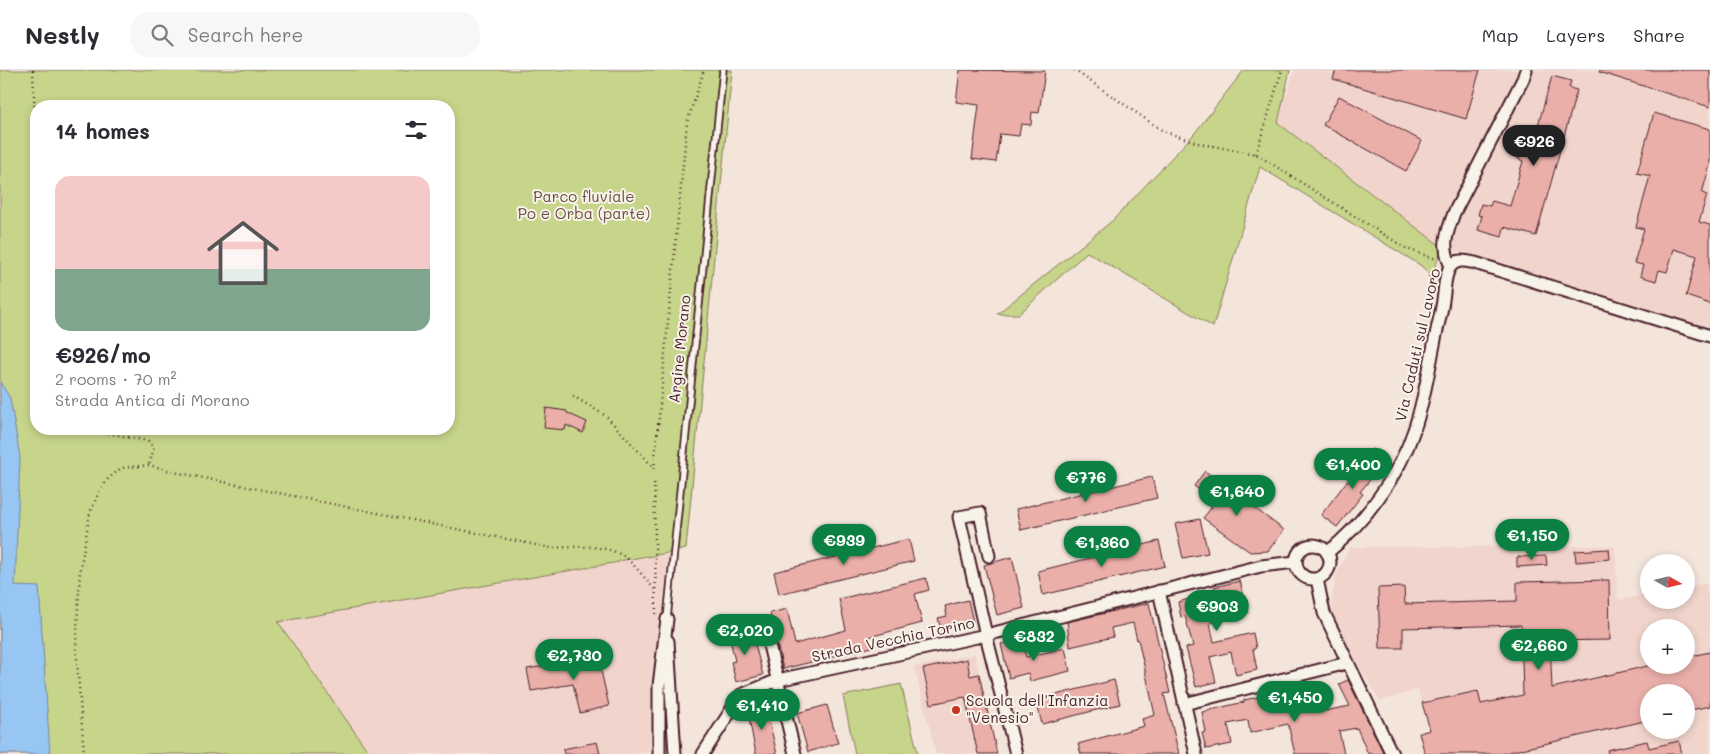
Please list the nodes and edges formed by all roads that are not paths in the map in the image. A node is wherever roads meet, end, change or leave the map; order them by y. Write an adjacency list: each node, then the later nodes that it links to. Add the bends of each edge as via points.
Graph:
1 (723, 70): 10 (lane, Argine Morano)
2 (1526, 70): 3 (street, via 1454,213 1445,244)
3 (1451, 266): 4 (street, Via Caduti sul Lavoro, via 1461,260 1474,263); 5 (street, Via Caduti sul Lavoro, via 1446,277 1415,429 1407,450 1396,472 1346,538)
4 (1710, 336)
5 (1327, 553): 7 (street, via 1319,546 1308,546 1300,552); 8 (street, via 1329,568)
6 (989, 556): 13 (street, via 980,512 958,517)
7 (1296, 562): 8 (street, via 1302,576); 9 (street, Strada Vecchia Torino, via 1261,566)
8 (1317, 579): 14 (street, via 1324,613)
9 (1159, 591): 13 (street, Strada Vecchia Torino); 16 (street)
10 (667, 619): 12 (street, Argine Morano)
11 (764, 624): 15 (street)
12 (666, 632): 17 (street, Argine Morano, via 659,686); 18 (street, Argine Morano)
13 (986, 634): 15 (street, Strada Vecchia Torino); 21 (street)
14 (1347, 664): 16 (street); 23 (street)
15 (778, 680): 19 (street, Strada Vecchia Torino, via 741,694); 20 (street)
16 (1184, 704): 22 (street)
17 (659, 754)
18 (675, 754)
19 (703, 754)
20 (795, 754)
21 (1016, 754)
22 (1196, 754)
23 (1392, 754)

